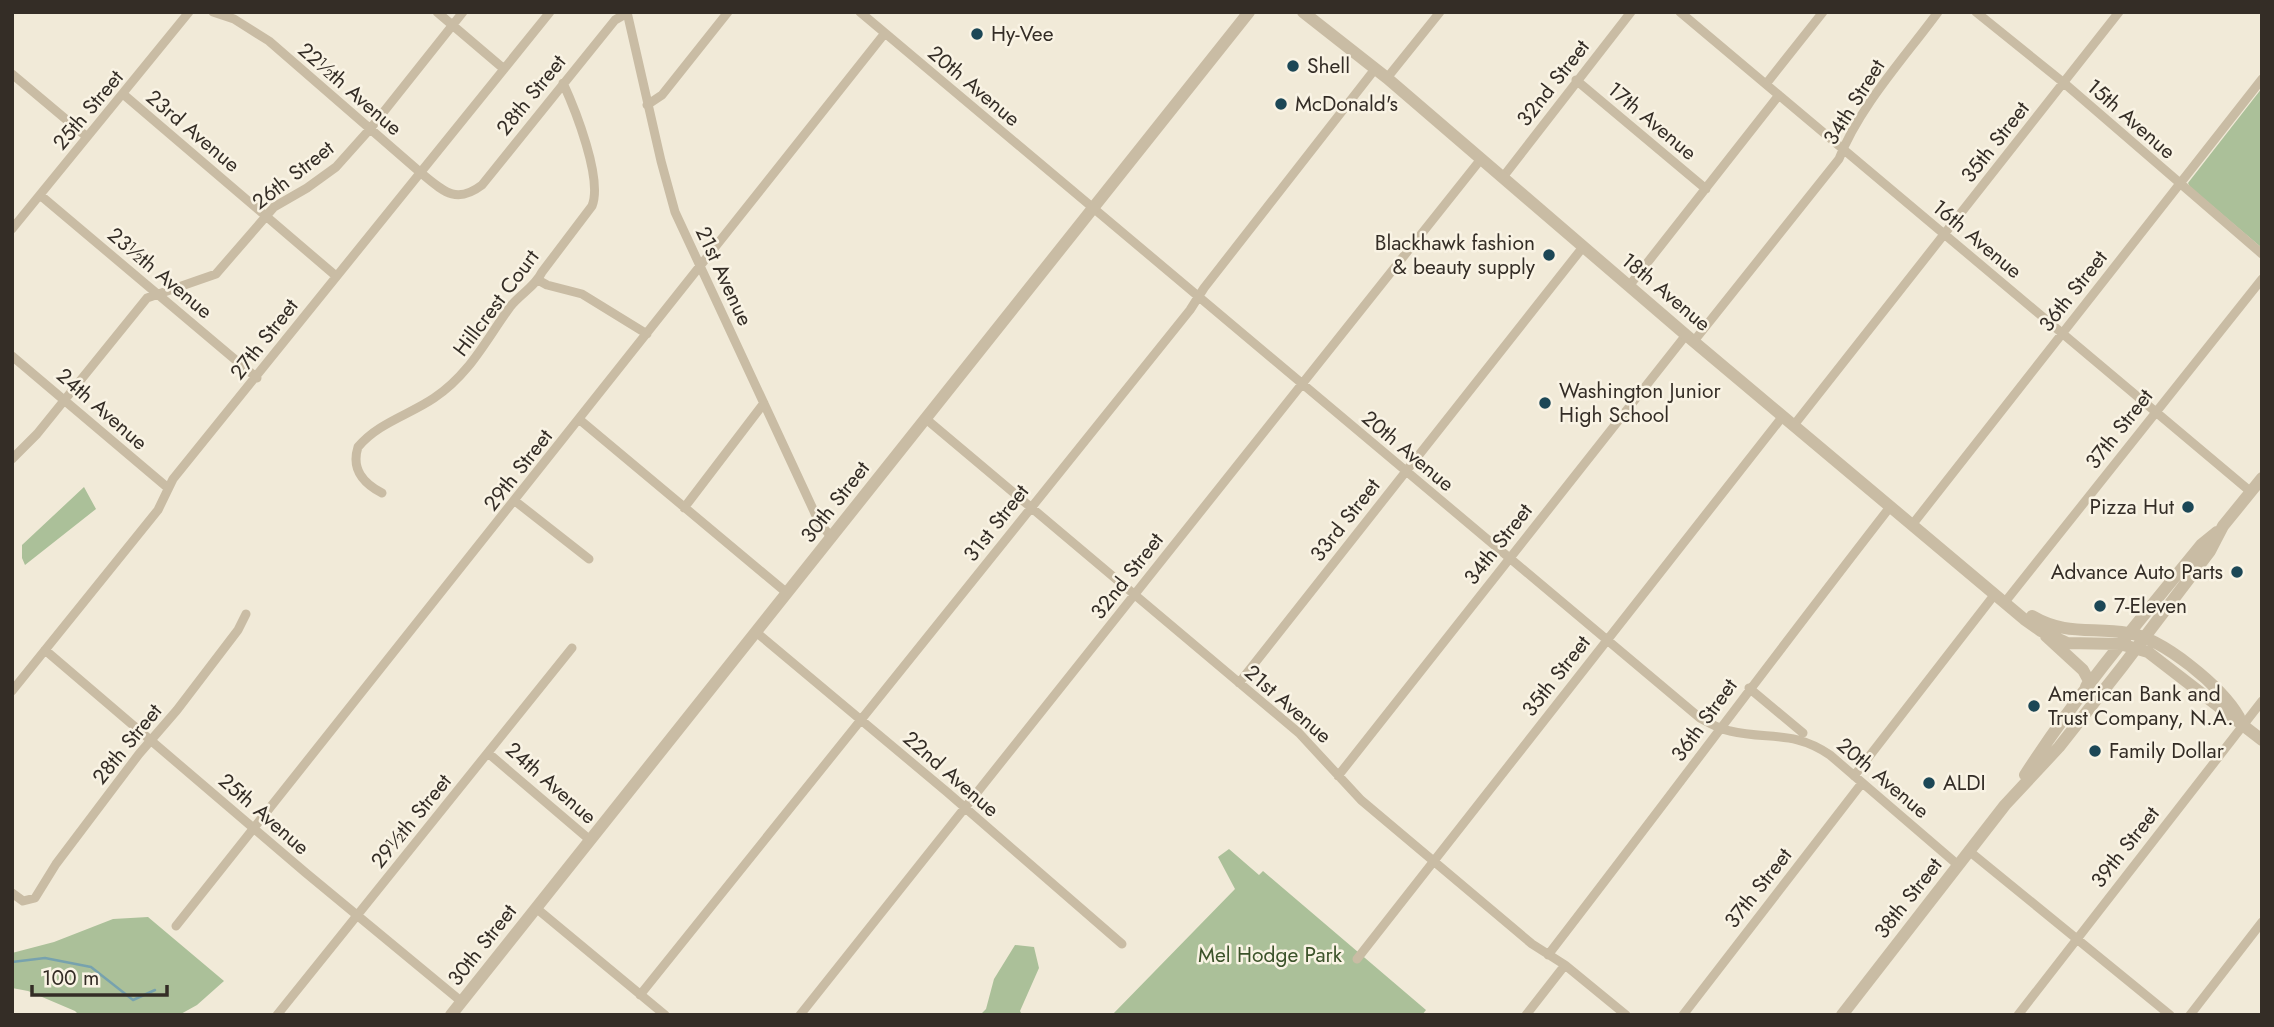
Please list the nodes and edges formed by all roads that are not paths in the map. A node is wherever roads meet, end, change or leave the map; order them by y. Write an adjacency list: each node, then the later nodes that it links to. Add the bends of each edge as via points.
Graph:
1 (190, 12): 29 (street, 25th Street)
2 (213, 12): 32 (street, 22½th Avenue, via 269,41)
3 (437, 12): 18 (street)
4 (463, 12): 18 (street, 26th Street)
5 (550, 12): 20 (street, 27th Street)
6 (729, 12): 31 (street, via 662,95)
7 (860, 12): 19 (street, 20th Avenue)
8 (1249, 12): 42 (street, 30th Street)
9 (1303, 12): 21 (street, 18th Avenue)
10 (1440, 12): 23 (street)
11 (1631, 12): 25 (street, 32nd Street)
12 (1681, 12): 28 (street, 16th Avenue)
13 (1823, 12): 28 (street)
14 (1938, 12): 34 (street, 34th Street, via 1883,85)
15 (1976, 12): 27 (street, 15th Avenue)
16 (2119, 12): 27 (street, 35th Street)
17 (627, 13): 26 (street, 28th Street, via 615,20); 31 (street, 21st Avenue)
18 (452, 25): 20 (street); 32 (street, 26th Street)
19 (885, 33): 42 (street, 20th Avenue); 48 (street, 29th Street)
20 (504, 69): 36 (street, 27th Street)
21 (1376, 69): 23 (street, 18th Avenue); 54 (street, 31st Street)
22 (12, 74): 33 (street)
23 (1387, 78): 35 (street, 18th Avenue)
24 (2262, 79): 38 (street, 36th Street)
25 (1576, 80): 37 (street, 32nd Street); 39 (street, 17th Avenue)
26 (563, 83): 41 (street, 28th Street, via 482,185); 51 (street, Hillcrest Court, via 577,113 595,193 592,206)
27 (2064, 83): 38 (street, 15th Avenue); 45 (street, 35th Street)
28 (1766, 84): 30 (street, 16th Avenue)
29 (123, 94): 33 (street, 25th Street); 43 (street, 23rd Avenue)
30 (1779, 95): 34 (street, 16th Avenue); 39 (street)
31 (647, 105): 48 (street, 21st Avenue, via 670,198)
32 (370, 130): 36 (street, 22½th Avenue); 43 (street, 26th Street, via 335,167)
33 (87, 137): 40 (street, 25th Street)
34 (1843, 149): 45 (street, 16th Avenue); 57 (street, 34th Street)
35 (1481, 159): 37 (street, 18th Avenue); 60 (street, 32nd Street)
36 (421, 173): 41 (street, 22½th Avenue, via 450,194); 49 (street, 27th Street)
37 (1503, 177): 46 (street, 18th Avenue)
38 (2179, 184): 47 (street, 15th Avenue); 56 (street, 36th Street)
39 (1706, 189): 52 (street)
40 (40, 195): 44 (street, 25th Street); 53 (street, 23½th Avenue)
41 (461, 195)
42 (1093, 209): 54 (street, 20th Avenue); 64 (street, 30th Street)
43 (265, 215): 49 (street, 23rd Avenue); 53 (street, 26th Street, via 216,274)
44 (12, 229)
45 (1944, 234): 56 (street, 16th Avenue); 66 (street, 35th Street)
46 (1583, 247): 52 (street, 18th Avenue); 68 (street, 33rd Street)
47 (2262, 254)
48 (700, 265): 55 (street, 29th Street); 62 (street, 21st Avenue)
49 (336, 276): 59 (street, 27th Street)
50 (2262, 279): 63 (street, 37th Street)
51 (538, 280): 55 (street, via 582,294); 72 (street, Hillcrest Court, via 521,293 456,381 374,431 358,447 357,470)
52 (1629, 286): 57 (street, 18th Avenue)
53 (158, 294): 59 (street, 23½th Avenue); 61 (street, 26th Street, via 142,303)
54 (1198, 298): 60 (street, 20th Avenue); 76 (street, 31st Street)
55 (647, 334): 65 (street, 29th Street)
56 (2061, 334): 63 (street, 16th Avenue); 77 (street, 36th Street)
57 (1690, 338): 66 (street, 18th Avenue); 80 (street, 34th Street)
58 (12, 356): 61 (street, 24th Avenue)
59 (257, 378): 70 (street, 27th Street)
60 (1301, 384): 68 (street, 20th Avenue); 83 (street, 32nd Street)
61 (65, 400): 67 (street, 26th Street); 70 (street, 24th Avenue)
62 (764, 403): 75 (street); 79 (street, 21st Avenue, via 818,522)
63 (2154, 413): 71 (street, 16th Avenue); 84 (street, 37th Street)
64 (926, 419): 76 (street, 21st Avenue); 79 (street, 30th Street)
65 (580, 420): 73 (street, 29th Street); 75 (street)
66 (1788, 420): 74 (street, 18th Avenue); 89 (street, 35th Street)
67 (12, 459)
68 (1406, 472): 80 (street, 20th Avenue); 94 (street, 33rd Street)
69 (2262, 478): 71 (street, 38th Street)
70 (168, 488): 93 (street, 27th Street, via 158,510)
71 (2250, 492): 78 (street, 38th Street)
72 (382, 493)
73 (515, 501): 81 (street); 111 (street, 29th Street)
74 (1890, 507): 77 (street, 18th Avenue); 95 (street, 36th Street)
75 (684, 508): 82 (street)
76 (1031, 508): 83 (street, 21st Avenue); 99 (street, 31st Street)
77 (1912, 525): 84 (street, 18th Avenue)
78 (2223, 526): 88 (street, 38th Street, via 2201,545); 90 (street, 38th Street, via 2210,551)
79 (832, 538): 82 (street, 30th Street)
80 (1509, 558): 89 (street, 20th Avenue); 106 (street, 34th Street)
81 (589, 559)
82 (787, 593): 87 (street, 30th Street)
83 (1134, 595): 94 (street, 21st Avenue); 110 (street, 32nd Street)
84 (2000, 598): 86 (street, 18th Avenue); 88 (street, 18th Avenue, via 2068,631); 107 (street, 37th Street)
85 (246, 614): 103 (street, 28th Street, via 238,631)
86 (2041, 631): 91 (street, 18th Avenue, via 2067,643); 96 (street, via 2083,670)
87 (756, 632): 99 (street, 22nd Avenue); 112 (street, 30th Street)
88 (2129, 633): 90 (street, 18th Avenue); 91 (street, 38th Street)
89 (1607, 639): 101 (street, 20th Avenue, via 1700,718); 114 (street, 35th Street)
90 (2141, 642): 91 (street, 18th Avenue); 100 (street, 18th Avenue, via 2164,647 2211,685 2233,707); 109 (street, 38th Street, via 2059,747)
91 (2120, 644): 96 (street, 38th Street)
92 (572, 648): 105 (street, 29½th Street)
93 (45, 650): 97 (street, 27th Street); 103 (street, 25th Avenue)
94 (1239, 683): 106 (street, 21st Avenue, via 1299,733)
95 (1749, 688): 101 (street, 36th Street); 102 (street)
96 (2086, 688): 109 (street, 38th Street)
97 (12, 691)
98 (2262, 701): 100 (street, 39th Street)
99 (860, 719): 110 (street, 22nd Avenue); 126 (street, 31st Street)
100 (2242, 724): 104 (street, 18th Avenue); 121 (street, 39th Street)
101 (1722, 729): 107 (street, 20th Avenue, via 1807,742); 123 (street, 36th Street)
102 (1803, 733)
103 (150, 740): 111 (street, 25th Avenue); 116 (street, 28th Street, via 55,864 35,898 23,901)
104 (2262, 740)
105 (488, 753): 112 (street, 24th Avenue); 118 (street, 29½th Street)
106 (1338, 776): 114 (street, 21st Avenue)
107 (1854, 776): 108 (street, 20th Avenue)
108 (1862, 783): 115 (street, 20th Avenue); 134 (street, 37th Street)
109 (2006, 805): 113 (street, 38th Street)
110 (965, 807): 122 (street, 22nd Avenue); 131 (street, 32nd Street)
111 (253, 827): 118 (street, 25th Avenue); 120 (street, 29th Street)
112 (590, 840): 117 (street, 30th Street)
113 (1969, 851): 115 (street, 38th Street); 121 (street)
114 (1434, 860): 123 (street, 21st Avenue); 124 (street, 35th Street)
115 (1958, 865): 135 (street, 38th Street)
116 (12, 893)
117 (536, 908): 126 (street); 127 (street, 30th Street)
118 (357, 915): 127 (street, 25th Avenue); 128 (street, 29½th Street)
119 (2262, 922): 138 (street)
120 (176, 926)
121 (2077, 938): 136 (street, 39th Street); 137 (street)
122 (1122, 944)
123 (1548, 955): 125 (street, 21st Avenue)
124 (1357, 959)
125 (1566, 965): 132 (street); 133 (street, 21st Avenue)
126 (640, 995): 130 (street)
127 (461, 1002): 129 (street, 30th Street)
128 (277, 1015)
129 (451, 1015)
130 (665, 1015)
131 (800, 1015)
132 (1526, 1015)
133 (1626, 1015)
134 (1683, 1015)
135 (1842, 1015)
136 (2018, 1015)
137 (2170, 1015)
138 (2190, 1015)

